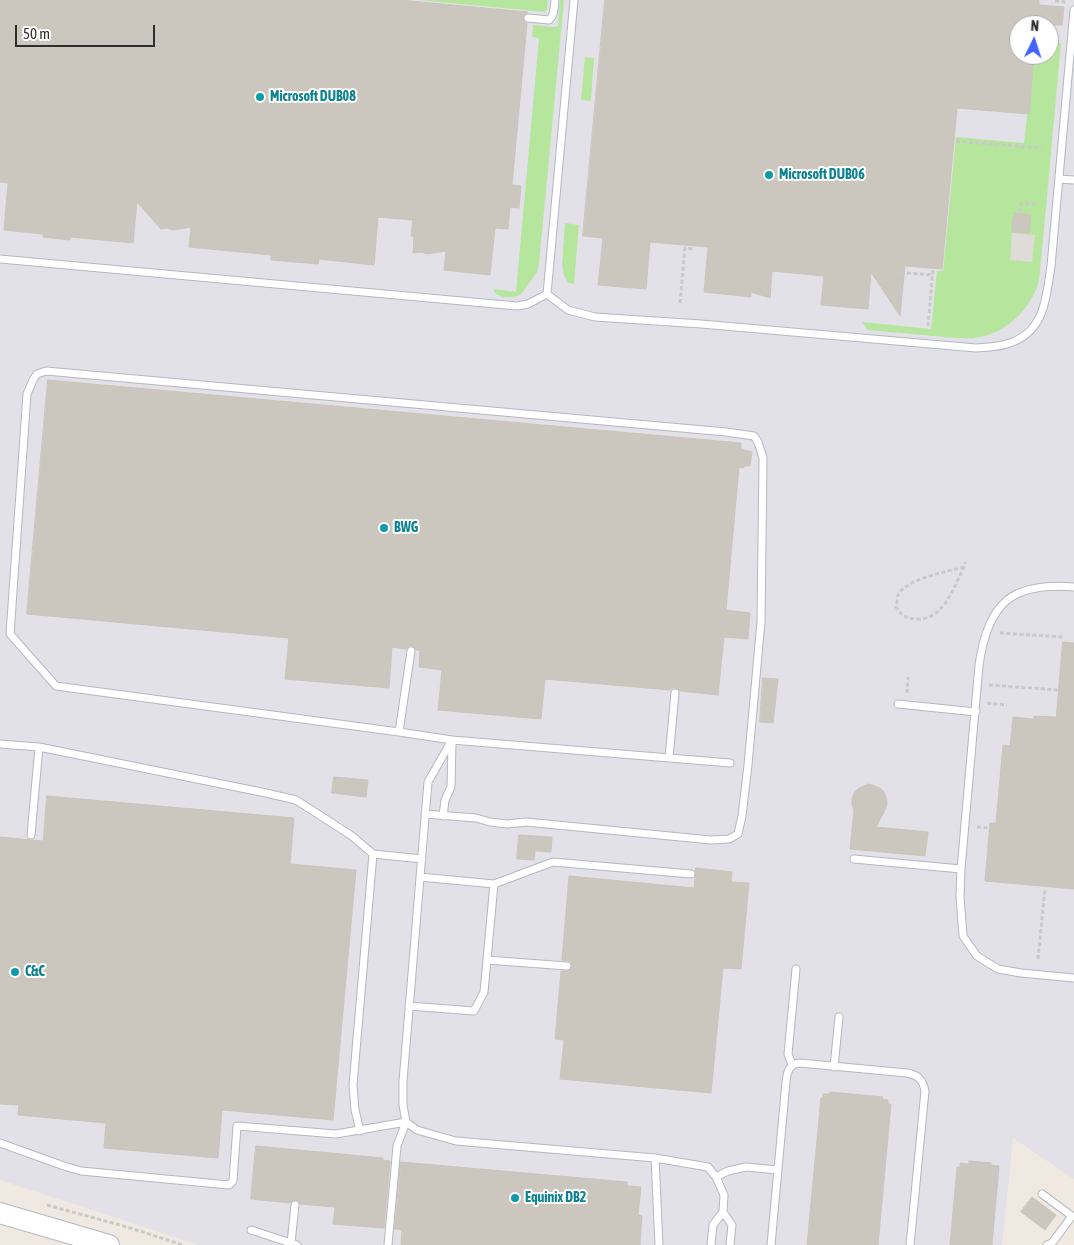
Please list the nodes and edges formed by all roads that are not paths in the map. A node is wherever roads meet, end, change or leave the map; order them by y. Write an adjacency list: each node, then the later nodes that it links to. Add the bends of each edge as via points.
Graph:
1 (555, 0): 4 (lane, via 554,13 549,20)
2 (574, 0): 8 (lane)
3 (1074, 10): 5 (lane)
4 (528, 18)
5 (1059, 179): 6 (lane); 8 (lane, via 1051,266 1040,319 1029,332 998,346 976,348 594,317 568,310)
6 (1074, 180)
7 (0, 259): 8 (lane, via 517,306)
8 (547, 294)
9 (1074, 587): 13 (lane, via 1040,586 1004,601 987,630 982,646)
10 (411, 652): 14 (lane)
11 (675, 693): 18 (lane)
12 (898, 704): 13 (lane)
13 (976, 712): 26 (lane)
14 (399, 732): 15 (lane); 21 (lane, via 56,686 10,634 27,394 37,374 46,371 754,436 763,458 761,622 748,766 738,834 730,840 711,840)
15 (452, 740): 18 (lane); 20 (lane, via 428,782); 21 (lane, via 451,787)
16 (0, 744): 17 (lane)
17 (39, 747): 22 (lane); 23 (lane, via 296,800 352,836)
18 (669, 758): 19 (lane)
19 (730, 763)
20 (425, 814): 21 (lane); 24 (lane)
21 (443, 816)
22 (31, 835)
23 (372, 854): 24 (lane); 39 (lane, via 353,1084)
24 (422, 859): 28 (lane)
25 (854, 859): 26 (lane)
26 (961, 869): 33 (lane, via 964,936 977,956 998,969)
27 (691, 874): 29 (lane, via 553,862)
28 (420, 877): 29 (lane); 34 (lane)
29 (494, 884): 30 (lane)
30 (487, 960): 31 (lane); 34 (lane, via 484,992 474,1011)
31 (567, 966)
32 (796, 969): 36 (lane, via 788,1054)
33 (1074, 978)
34 (409, 1006): 38 (lane, via 403,1082)
35 (839, 1017): 37 (lane)
36 (792, 1065): 37 (lane); 42 (lane, via 786,1082)
37 (834, 1067): 56 (lane, via 912,1074 924,1084)
38 (406, 1122): 39 (lane); 41 (lane, via 418,1130 456,1141); 51 (lane, via 397,1146)
39 (360, 1131): 40 (lane, via 336,1134 238,1126 233,1182 229,1185 81,1171)
40 (0, 1143)
41 (655, 1158): 43 (lane, via 708,1166); 52 (lane)
42 (778, 1170): 43 (lane, via 746,1167); 55 (lane)
43 (716, 1177): 46 (lane, via 724,1195)
44 (1042, 1194): 57 (lane, via 1072,1216)
45 (295, 1205): 49 (lane)
46 (723, 1212): 53 (lane, via 713,1225); 54 (lane, via 732,1225)
47 (0, 1213): 50 (main road)
48 (251, 1230): 49 (lane)
49 (294, 1244)
50 (109, 1245)
51 (388, 1245)
52 (659, 1245)
53 (711, 1245)
54 (730, 1245)
55 (771, 1245)
56 (910, 1245)
57 (1047, 1245)

